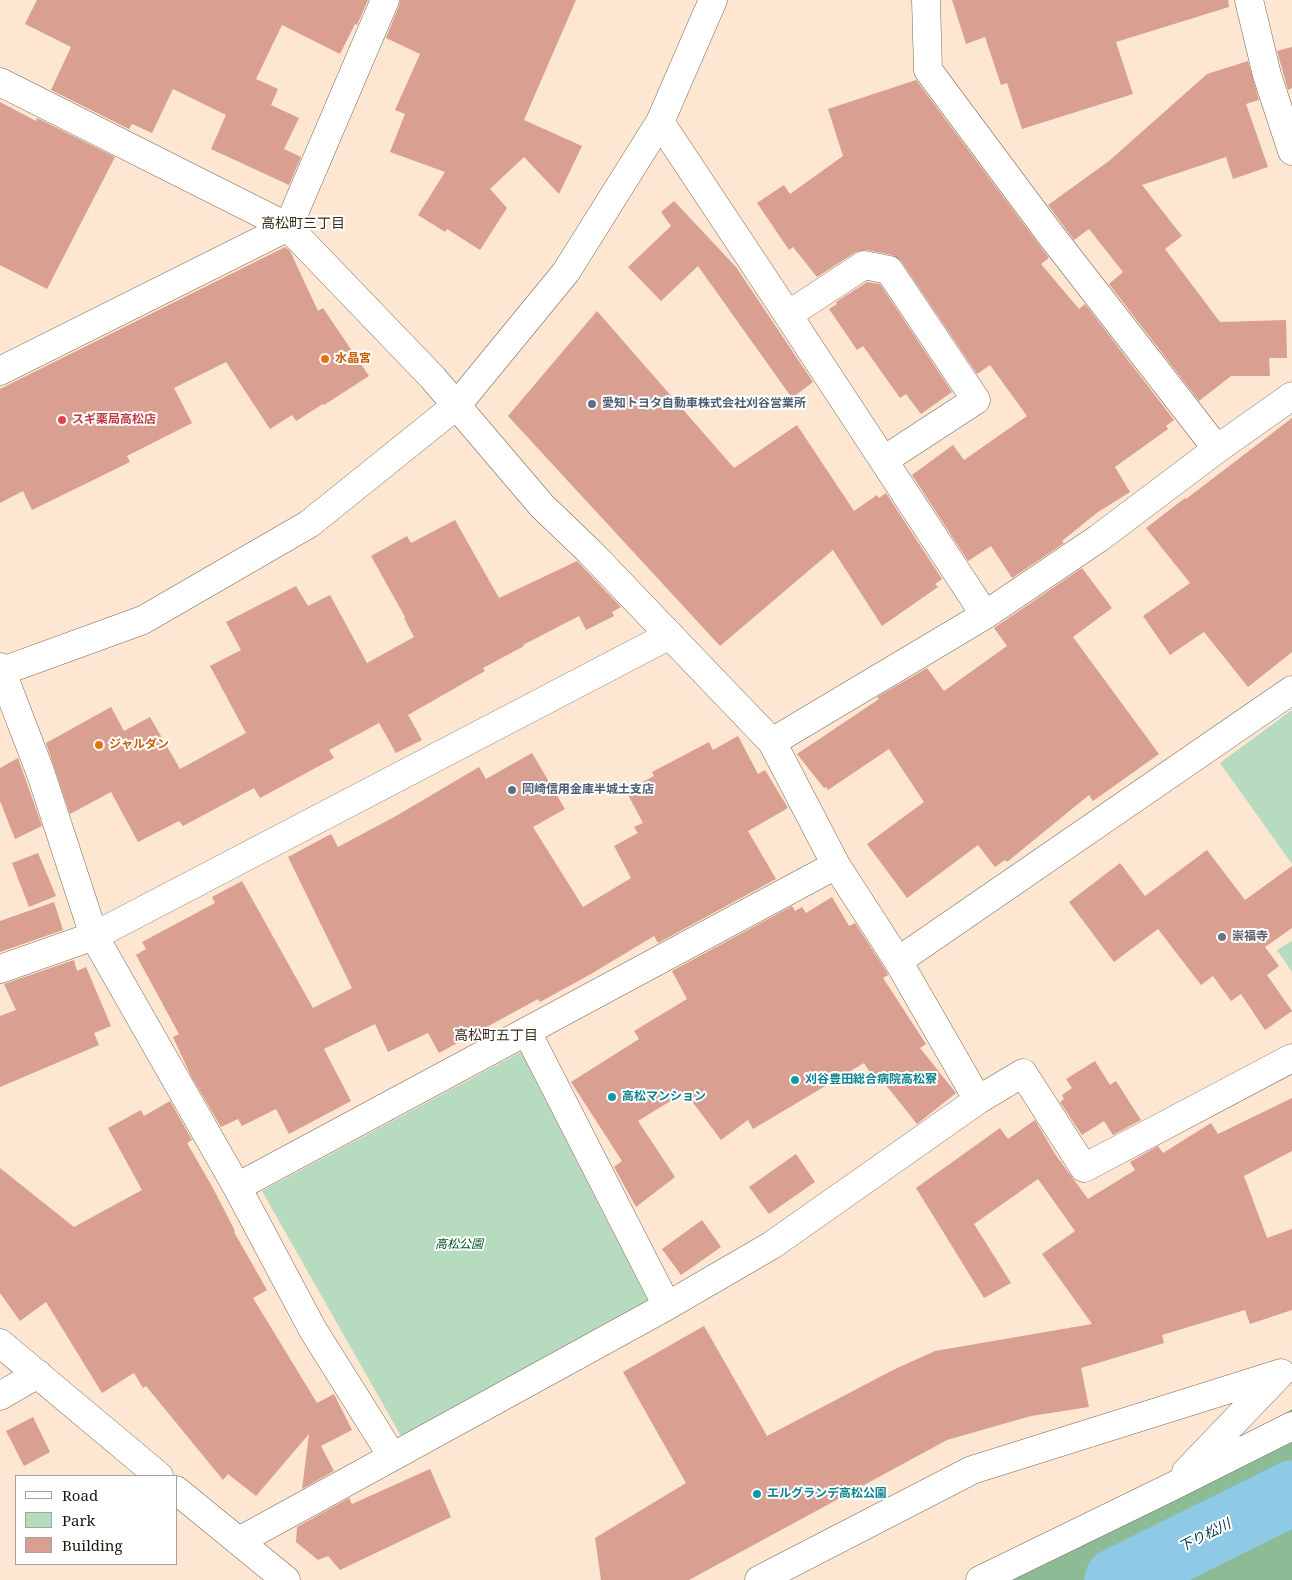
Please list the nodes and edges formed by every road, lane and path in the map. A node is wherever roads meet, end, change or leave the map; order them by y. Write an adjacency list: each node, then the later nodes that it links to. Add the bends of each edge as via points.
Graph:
1 (385, 0): 8 (street)
2 (713, 0): 6 (street)
3 (926, 0): 13 (street, via 928,70)
4 (1249, 0): 7 (street, via 1267,75)
5 (0, 82): 8 (street)
6 (660, 122): 9 (street); 12 (street, via 566,272)
7 (1292, 151)
8 (288, 227): 10 (street); 12 (street)
9 (788, 315): 14 (street); 14 (street, via 864,265 889,270 976,400)
10 (0, 371)
11 (1292, 396): 13 (street)
12 (458, 405): 16 (street, via 542,506); 17 (street, via 301,529 143,620)
13 (1217, 449): 15 (street, via 1099,538)
14 (884, 460): 15 (street)
15 (985, 615): 19 (street)
16 (670, 635): 19 (street); 21 (street)
17 (0, 670): 21 (street, via 41,774)
18 (1292, 690): 22 (street)
19 (772, 742): 20 (street)
20 (836, 865): 22 (street); 24 (street)
21 (94, 936): 23 (street); 27 (street)
22 (898, 961): 26 (street)
23 (0, 969)
24 (527, 1032): 27 (street); 28 (street)
25 (1292, 1058): 26 (street, via 1084,1168 1023,1073)
26 (978, 1100): 28 (street, via 772,1245)
27 (237, 1187): 34 (street, via 313,1330)
28 (667, 1306): 34 (street)
29 (0, 1343): 31 (street)
30 (1286, 1371): 36 (street); 40 (street, via 972,1470)
31 (38, 1374): 32 (street); 35 (street)
32 (0, 1396)
33 (1292, 1426): 36 (street)
34 (392, 1456): 38 (street)
35 (158, 1475)
36 (1171, 1487): 41 (street)
37 (178, 1492): 38 (street)
38 (239, 1541): 39 (street)
39 (286, 1580)
40 (759, 1580)
41 (980, 1580)

